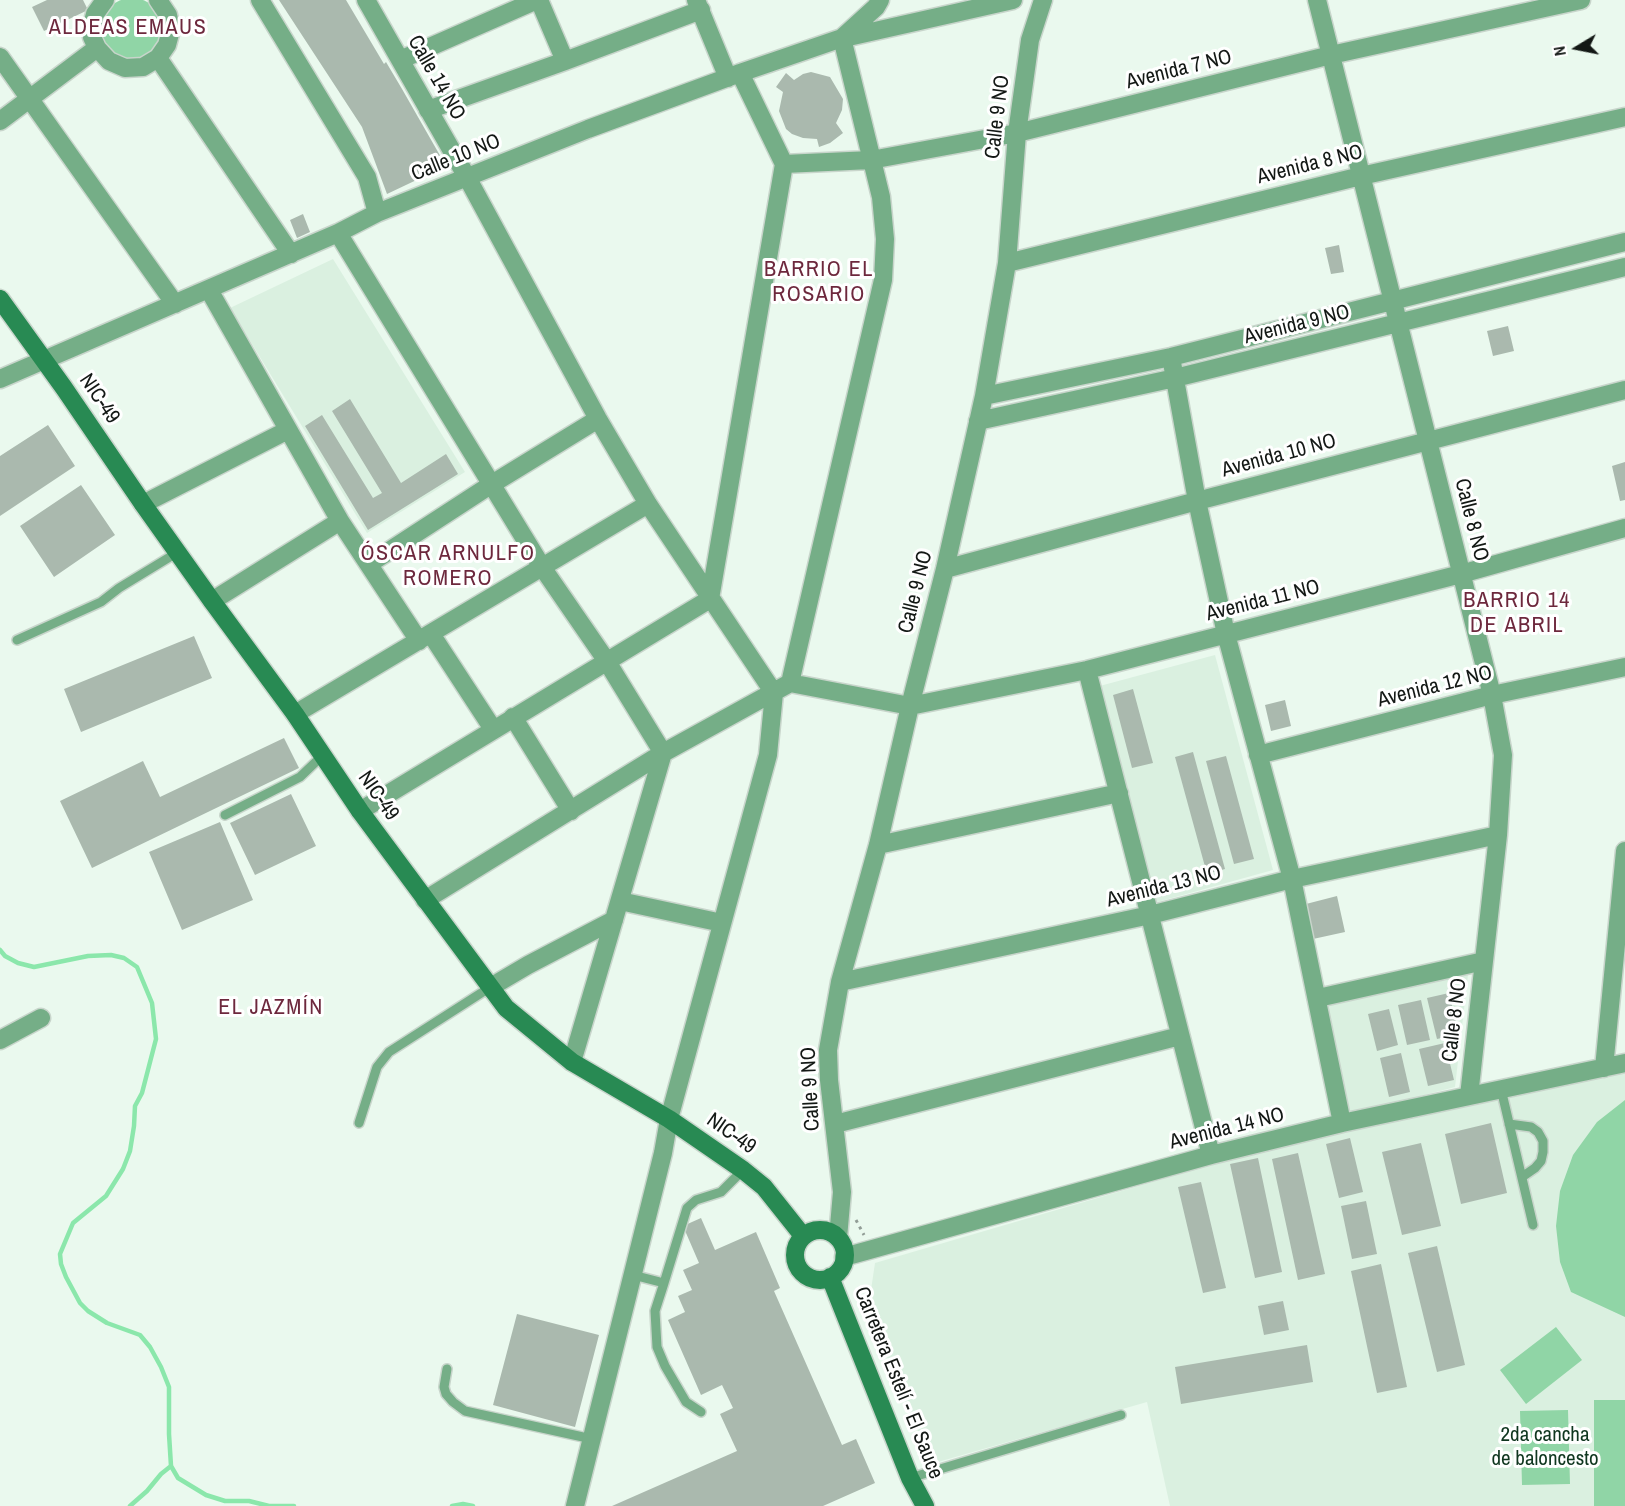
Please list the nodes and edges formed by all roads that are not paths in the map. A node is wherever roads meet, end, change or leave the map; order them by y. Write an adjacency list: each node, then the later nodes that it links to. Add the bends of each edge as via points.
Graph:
1 (105, 0): 13 (street, via 94,14 92,25)
2 (260, 0): 29 (street, via 367,177)
3 (366, 0): 17 (street, Calle 14 NO)
4 (538, 0): 17 (street); 18 (street)
5 (880, 0): 12 (street, Calle 10 NO)
6 (1012, 0): 12 (street)
7 (1043, 0): 24 (street, Calle 9 NO, via 1030,40)
8 (1317, 0): 14 (street, Calle 8 NO)
9 (1581, 0): 14 (street, Avenida 7 NO)
10 (160, 1): 16 (street, via 171,30)
11 (699, 5): 18 (street); 19 (street)
12 (842, 38): 19 (street, Calle 10 NO); 25 (street)
13 (97, 48): 16 (street, via 109,62 125,68 143,67); 20 (street)
14 (1331, 56): 24 (street, Avenida 7 NO); 27 (street, Calle 8 NO)
15 (0, 57): 20 (street)
16 (158, 58): 32 (street)
17 (400, 60): 21 (street, Calle 14 NO)
18 (565, 61): 21 (street)
19 (734, 75): 26 (street); 28 (street, Calle 10 NO)
20 (30, 100): 23 (street); 38 (street)
21 (428, 110): 28 (street, Calle 14 NO)
22 (1625, 117): 27 (street, Avenida 8 NO)
23 (0, 121)
24 (1017, 133): 25 (street, Avenida 7 NO); 33 (street, Calle 9 NO)
25 (872, 160): 26 (street, Avenida 7 NO); 69 (street, via 885,239 883,280)
26 (784, 164): 61 (street)
27 (1361, 176): 33 (street, Avenida 8 NO); 37 (street, Calle 8 NO)
28 (468, 178): 29 (street, Calle 10 NO); 46 (street, Calle 14 NO)
29 (377, 213): 30 (street, Calle 10 NO)
30 (339, 233): 32 (street, Calle 10 NO); 50 (street)
31 (1625, 242): 37 (street, Avenida 9 NO)
32 (291, 254): 35 (street, Calle 10 NO)
33 (1007, 263): 45 (street, Calle 9 NO)
34 (1625, 267): 39 (street, Avenida 9 NO)
35 (209, 290): 38 (street, Calle 10 NO); 48 (street)
36 (0, 299): 41 (street, NIC-49 / NIC-49)
37 (1393, 301): 39 (street, Calle 8 NO); 40 (street, Avenida 9 NO)
38 (175, 304): 41 (street, Calle 10 NO)
39 (1398, 324): 42 (street, Avenida 9 NO); 49 (street, Calle 8 NO)
40 (1171, 357): 42 (street); 45 (street, Avenida 9 NO)
41 (45, 361): 43 (street, Calle 10 NO); 52 (street, NIC-49 / NIC-49)
42 (1175, 378): 47 (street, Avenida 9 NO); 51 (street)
43 (0, 379)
44 (1625, 390): 49 (street, Avenida 10 NO)
45 (984, 396): 47 (street, Calle 9 NO)
46 (598, 419): 50 (street); 53 (street, Calle 14 NO)
47 (978, 421): 59 (street, Calle 9 NO)
48 (288, 430): 52 (street); 54 (street)
49 (1428, 440): 51 (street, Avenida 10 NO); 60 (street, Calle 8 NO)
50 (492, 484): 57 (street); 58 (street)
51 (1197, 501): 59 (street, Avenida 10 NO); 63 (street)
52 (143, 504): 56 (street, NIC-49 / NIC-49)
53 (648, 504): 58 (street); 61 (street, Calle 14 NO)
54 (340, 520): 57 (street); 62 (street)
55 (1625, 528): 60 (street, Avenida 11 NO)
56 (177, 552): 62 (street, NIC-49 / NIC-49); 65 (lane, via 102,602)
57 (369, 564): 64 (street)
58 (542, 567): 64 (street); 66 (street)
59 (945, 569): 72 (street, Calle 9 NO)
60 (1461, 574): 63 (street, Avenida 11 NO); 71 (street, Calle 8 NO)
61 (710, 599): 66 (street); 70 (street, Calle 14 NO)
62 (212, 601): 73 (street, NIC-49 / NIC-49)
63 (1226, 634): 68 (street, Avenida 11 NO); 78 (street)
64 (425, 637): 73 (street); 75 (street)
65 (17, 640)
66 (606, 660): 74 (street); 76 (street)
67 (1625, 667): 71 (street, Avenida 12 NO)
68 (1087, 669): 72 (street, Avenida 11 NO); 79 (street)
69 (790, 684): 70 (street); 72 (street)
70 (774, 693): 76 (street); 91 (street, via 768,755)
71 (1492, 695): 78 (street, Avenida 12 NO); 83 (street, Calle 8 NO, via 1503,755)
72 (910, 706): 84 (street, Calle 9 NO)
73 (295, 714): 77 (street, NIC-49 / NIC-49)
74 (513, 717): 75 (street); 81 (street)
75 (493, 729): 80 (street)
76 (663, 753): 81 (street); 88 (street)
77 (323, 755): 80 (street, NIC-49 / NIC-49); 82 (lane, via 300,777)
78 (1258, 755): 86 (street)
79 (1119, 793): 84 (street); 89 (street)
80 (360, 811): 87 (street, NIC-49 / NIC-49)
81 (571, 811): 87 (street)
82 (225, 815)
83 (1498, 835): 86 (street, Avenida 13 NO); 92 (street, Calle 8 NO)
84 (878, 845): 93 (street, Calle 9 NO)
85 (1625, 851): 101 (street)
86 (1292, 879): 89 (street, Avenida 13 NO); 95 (street)
87 (425, 900): 94 (street, NIC-49 / NIC-49)
88 (620, 901): 90 (street); 91 (street)
89 (1150, 915): 93 (street, Avenida 13 NO); 97 (street)
90 (614, 920): 94 (street); 99 (street)
91 (722, 923): 104 (street)
92 (1484, 961): 95 (street); 103 (street, Calle 8 NO)
93 (840, 982): 107 (street, Calle 9 NO, via 828,1050)
94 (489, 988): 99 (street, NIC-49 / NIC-49, via 506,1008); 105 (lane, via 389,1052 377,1067)
95 (1318, 998): 106 (street)
96 (41, 1018): 98 (street)
97 (1180, 1036): 107 (street); 109 (street)
98 (0, 1040)
99 (572, 1062): 104 (street, NIC-49 / NIC-49)
100 (1625, 1063): 101 (street, Avenida 14 NO)
101 (1604, 1068): 102 (street, Avenida 14 NO)
102 (1501, 1089): 103 (street, Avenida 14 NO); 108 (lane)
103 (1469, 1096): 106 (street, Avenida 14 NO)
104 (669, 1119): 110 (street, NIC-49 / NIC-49); 116 (street)
105 (359, 1123)
106 (1342, 1123): 109 (street, Avenida 14 NO)
107 (835, 1124): 114 (street, Calle 9 NO, via 842,1192)
108 (1509, 1124): 111 (lane); 111 (lane, via 1531,1127 1543,1141 1541,1161)
109 (1211, 1155): 115 (street, Avenida 14 NO)
110 (743, 1170): 113 (street, NIC-49 / NIC-49, via 764,1187); 118 (lane, via 721,1192 696,1200 687,1208)
111 (1522, 1177): 112 (lane)
112 (1533, 1225)
113 (803, 1236): 114 (street, via 821,1230); 117 (street, via 796,1250 797,1265 815,1279)
114 (838, 1238): 115 (street)
115 (844, 1257): 117 (street, via 840,1269)
116 (633, 1275): 118 (lane); 122 (street)
117 (830, 1277): 123 (street, Carretera Estelí - El Sauce)
118 (664, 1283): 120 (lane, via 655,1311 657,1347 686,1402)
119 (447, 1369): 122 (lane, via 446,1394 465,1411)
120 (701, 1412)
121 (1121, 1416): 123 (lane)
122 (592, 1439): 124 (street)
123 (910, 1478): 125 (street, Carretera Estelí - El Sauce)
124 (575, 1506)
125 (925, 1506)

